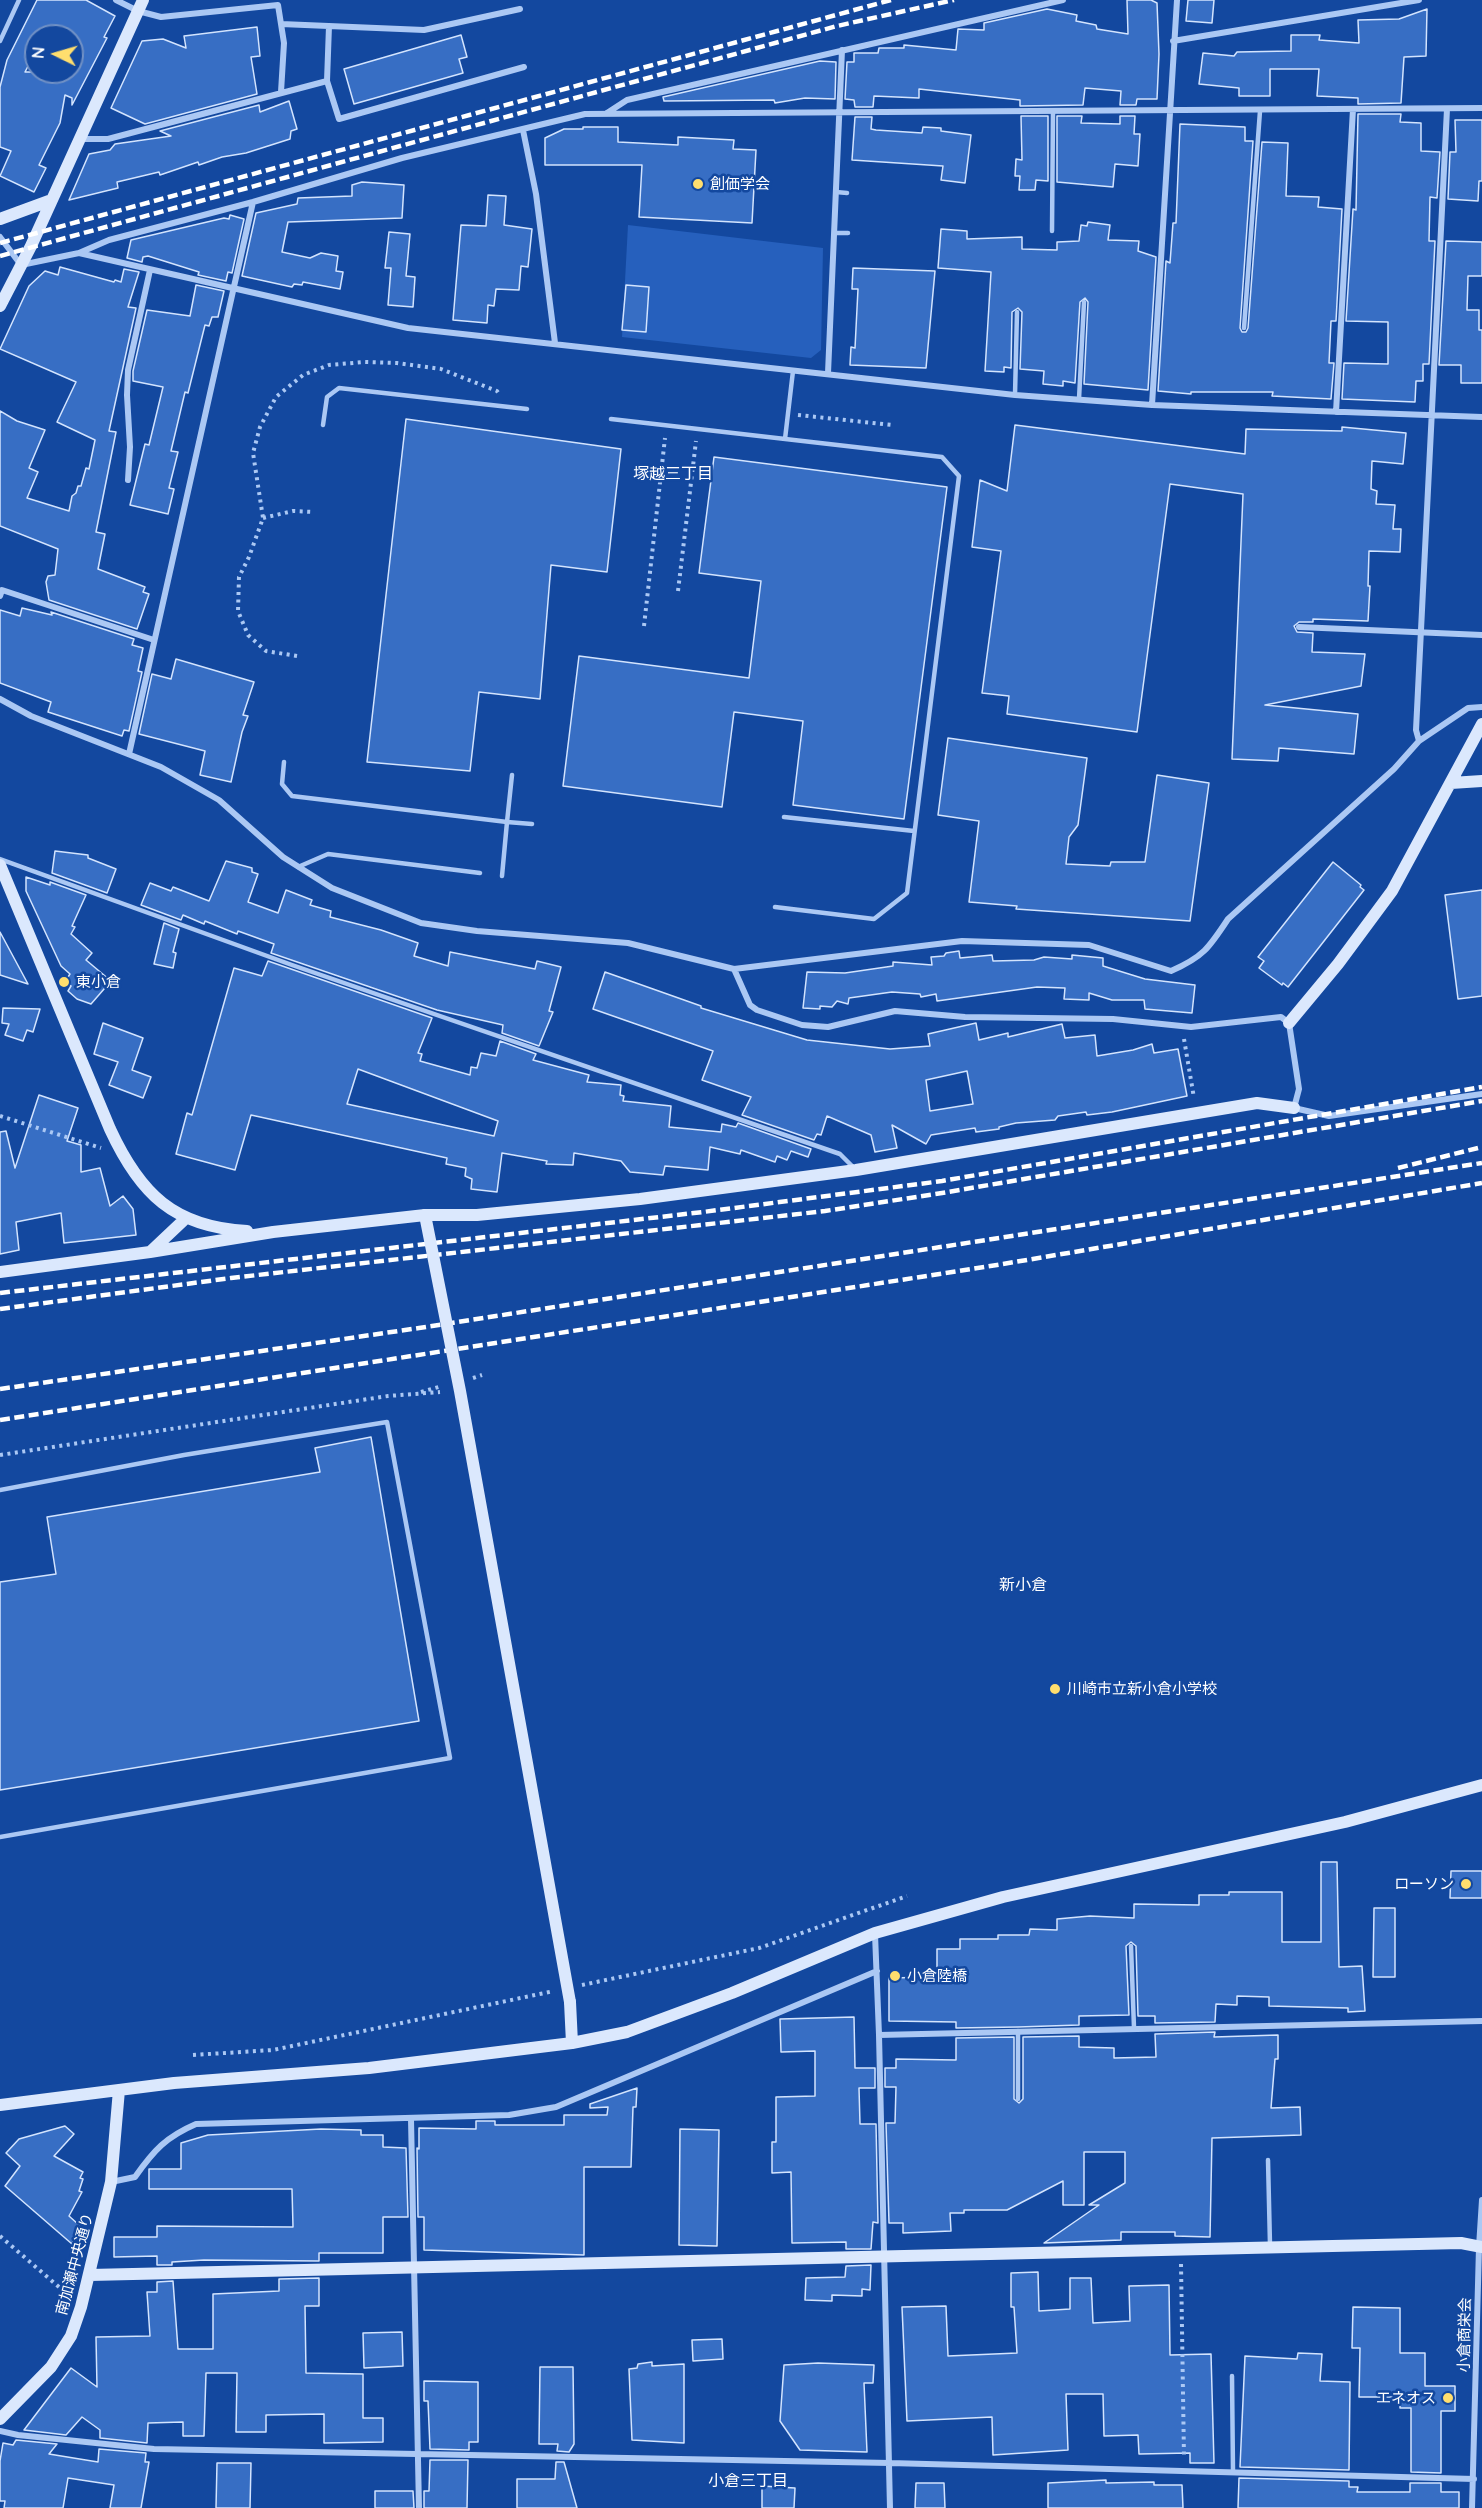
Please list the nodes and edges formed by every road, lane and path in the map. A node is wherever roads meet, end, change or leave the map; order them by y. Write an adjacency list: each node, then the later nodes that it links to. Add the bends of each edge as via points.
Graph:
1 (19, 0): 10 (lane)
2 (116, 0): 6 (street)
3 (1063, 0): 12 (street)
4 (1177, 0): 11 (street)
5 (1419, 0): 11 (street)
6 (141, 6): 8 (street, via 161,17 278,5); 25 (street)
7 (520, 9): 9 (street, via 424,30)
8 (281, 24): 9 (street); 15 (street)
9 (329, 26): 14 (street)
10 (0, 41)
11 (1173, 41): 19 (street)
12 (842, 50): 22 (street, via 627,100); 23 (street)
13 (524, 67): 14 (street, via 339,119)
14 (327, 81): 15 (street)
15 (281, 92): 25 (street, via 108,140)
16 (1482, 108): 18 (street)
17 (1353, 109): 18 (street); 21 (street); 51 (street)
18 (1447, 109): 53 (street)
19 (1170, 110): 20 (street); 21 (street); 48 (street)
20 (1053, 111): 23 (street); 31 (lane)
21 (1260, 111): 42 (lane)
22 (607, 113): 23 (street); 24 (street, via 585,114)
23 (840, 113): 26 (street)
24 (523, 130): 29 (street, via 402,158); 43 (street, via 536,194)
25 (79, 139): 28 (street)
26 (836, 192): 27 (lane); 32 (street)
27 (847, 193)
28 (50, 201): 30 (street); 36 (street)
29 (253, 202): 35 (street, via 109,240); 38 (street)
30 (0, 219)
31 (1052, 231)
32 (834, 233): 33 (lane); 45 (street)
33 (848, 233)
34 (0, 237): 36 (street)
35 (79, 253): 36 (street); 37 (street)
36 (21, 265): 40 (street)
37 (150, 270): 38 (street); 61 (street, via 128,370)
38 (234, 289): 43 (street, via 408,328); 70 (street)
39 (1084, 302): 47 (lane)
40 (0, 306)
41 (1017, 312): 46 (lane)
42 (1244, 328)
43 (555, 343): 44 (street)
44 (793, 371): 45 (street); 52 (lane)
45 (828, 373): 46 (street)
46 (1015, 394): 47 (street)
47 (1079, 399): 48 (street)
48 (1152, 405): 51 (street)
49 (502, 406): 50 (lane); 56 (lane, via 339,387 327,397); 63 (path, via 497,391 441,369 365,362 329,365 303,375 276,397 257,435 253,453)
50 (527, 409)
51 (1336, 412): 53 (street)
52 (788, 414): 58 (path); 60 (lane)
53 (1432, 415): 54 (street); 68 (street)
54 (1482, 417)
55 (611, 419): 57 (lane)
56 (323, 425)
57 (666, 425): 59 (lane); 66 (path)
58 (892, 425)
59 (698, 429): 60 (lane); 64 (path)
60 (785, 439): 84 (lane, via 942,456 959,477)
61 (128, 480)
62 (313, 512): 63 (path, via 293,511)
63 (263, 518): 71 (path, via 238,577 238,611 248,635 266,651)
64 (678, 591)
65 (0, 596): 70 (street, via 2,590)
66 (644, 626)
67 (1299, 627): 68 (street)
68 (1420, 632): 69 (street); 75 (street, via 1416,730)
69 (1482, 635)
70 (154, 640): 76 (street)
71 (297, 656)
72 (0, 699): 76 (street, via 31,716)
73 (1482, 707): 75 (street, via 1468,708)
74 (1482, 724): 80 (street)
75 (1419, 741): 91 (street, via 1394,769 1228,919 1210,947 1193,961 1171,971 1089,945 962,941)
76 (129, 754): 87 (street, via 219,800)
77 (284, 762): 82 (lane, via 282,784 292,796)
78 (513, 775): 82 (lane)
79 (1482, 781): 80 (street)
80 (1451, 783): 92 (street, via 1392,891)
81 (784, 817): 84 (lane)
82 (507, 822): 83 (lane); 89 (lane)
83 (532, 824)
84 (914, 831): 90 (lane, via 907,892 874,919)
85 (0, 860): 99 (lane, via 840,1154)
86 (0, 865): 101 (street, via 120,1149 139,1180)
87 (298, 867): 88 (lane, via 328,854); 91 (street, via 332,888 421,923 628,943)
88 (480, 873)
89 (502, 876)
90 (775, 907)
91 (734, 969): 92 (street, via 750,1005 802,1025 828,1026 895,1011 965,1017 1103,1018 1191,1027 1281,1017)
92 (1289, 1023): 95 (street, via 1299,1089)
93 (1193, 1037): 96 (path, via 1182,1039)
94 (1482, 1094): 95 (street, via 1329,1116)
95 (1294, 1108): 96 (street, via 1267,1102)
96 (1197, 1113): 99 (street)
97 (0, 1116): 98 (path)
98 (102, 1148)
99 (856, 1170): 100 (street, via 640,1199 477,1215)
100 (425, 1215): 102 (street); 117 (street, bridge, via 570,2002)
101 (185, 1219): 102 (street, via 220,1229); 103 (street)
102 (273, 1232): 103 (street)
103 (150, 1252): 104 (street)
104 (0, 1272)
105 (440, 1392): 106 (path, via 388,1396)
106 (0, 1455)
107 (0, 1490): 109 (lane, via 387,1422 450,1758)
108 (1482, 1785): 110 (street, via 1345,1822 1003,1897)
109 (0, 1837)
110 (874, 1933): 112 (street); 117 (street, via 627,2032)
111 (1131, 1946): 114 (lane)
112 (877, 1971): 116 (street); 121 (street, via 556,2107 509,2115)
113 (1482, 2021): 114 (street)
114 (1134, 2028): 115 (street)
115 (1017, 2031): 116 (street); 119 (lane)
116 (879, 2035): 129 (street)
117 (572, 2043): 118 (street, via 369,2068)
118 (119, 2090): 120 (street); 123 (street, 南加瀬中央通り)
119 (1018, 2099)
120 (0, 2105)
121 (411, 2118): 123 (street, via 196,2124 172,2134 135,2177); 130 (street)
122 (1268, 2160): 127 (lane)
123 (111, 2182): 131 (street, 南加瀬中央通り)
124 (1482, 2200): 126 (street, 小倉商栄会)
125 (0, 2236): 132 (path)
126 (1480, 2247): 127 (street, via 1461,2243); 138 (street, 小倉商栄会)
127 (1270, 2248): 128 (street)
128 (1180, 2251): 129 (street); 140 (path)
129 (884, 2258): 130 (street); 137 (street)
130 (412, 2269): 131 (street); 136 (street)
131 (90, 2275): 132 (street, 南加瀬中央通り)
132 (81, 2307): 134 (street, 南加瀬中央通り, via 71,2336 51,2367)
133 (1232, 2376): 141 (lane)
134 (0, 2419)
135 (0, 2431): 136 (street, via 154,2449)
136 (419, 2453): 137 (street); 143 (street)
137 (891, 2463): 140 (street); 144 (street)
138 (1474, 2468): 139 (street); 142 (street, 小倉商栄会)
139 (1482, 2468)
140 (1185, 2471): 141 (street)
141 (1233, 2472): 142 (street)
142 (1474, 2479): 145 (street, 小倉商栄会)
143 (419, 2508)
144 (890, 2508)
145 (1472, 2508)

